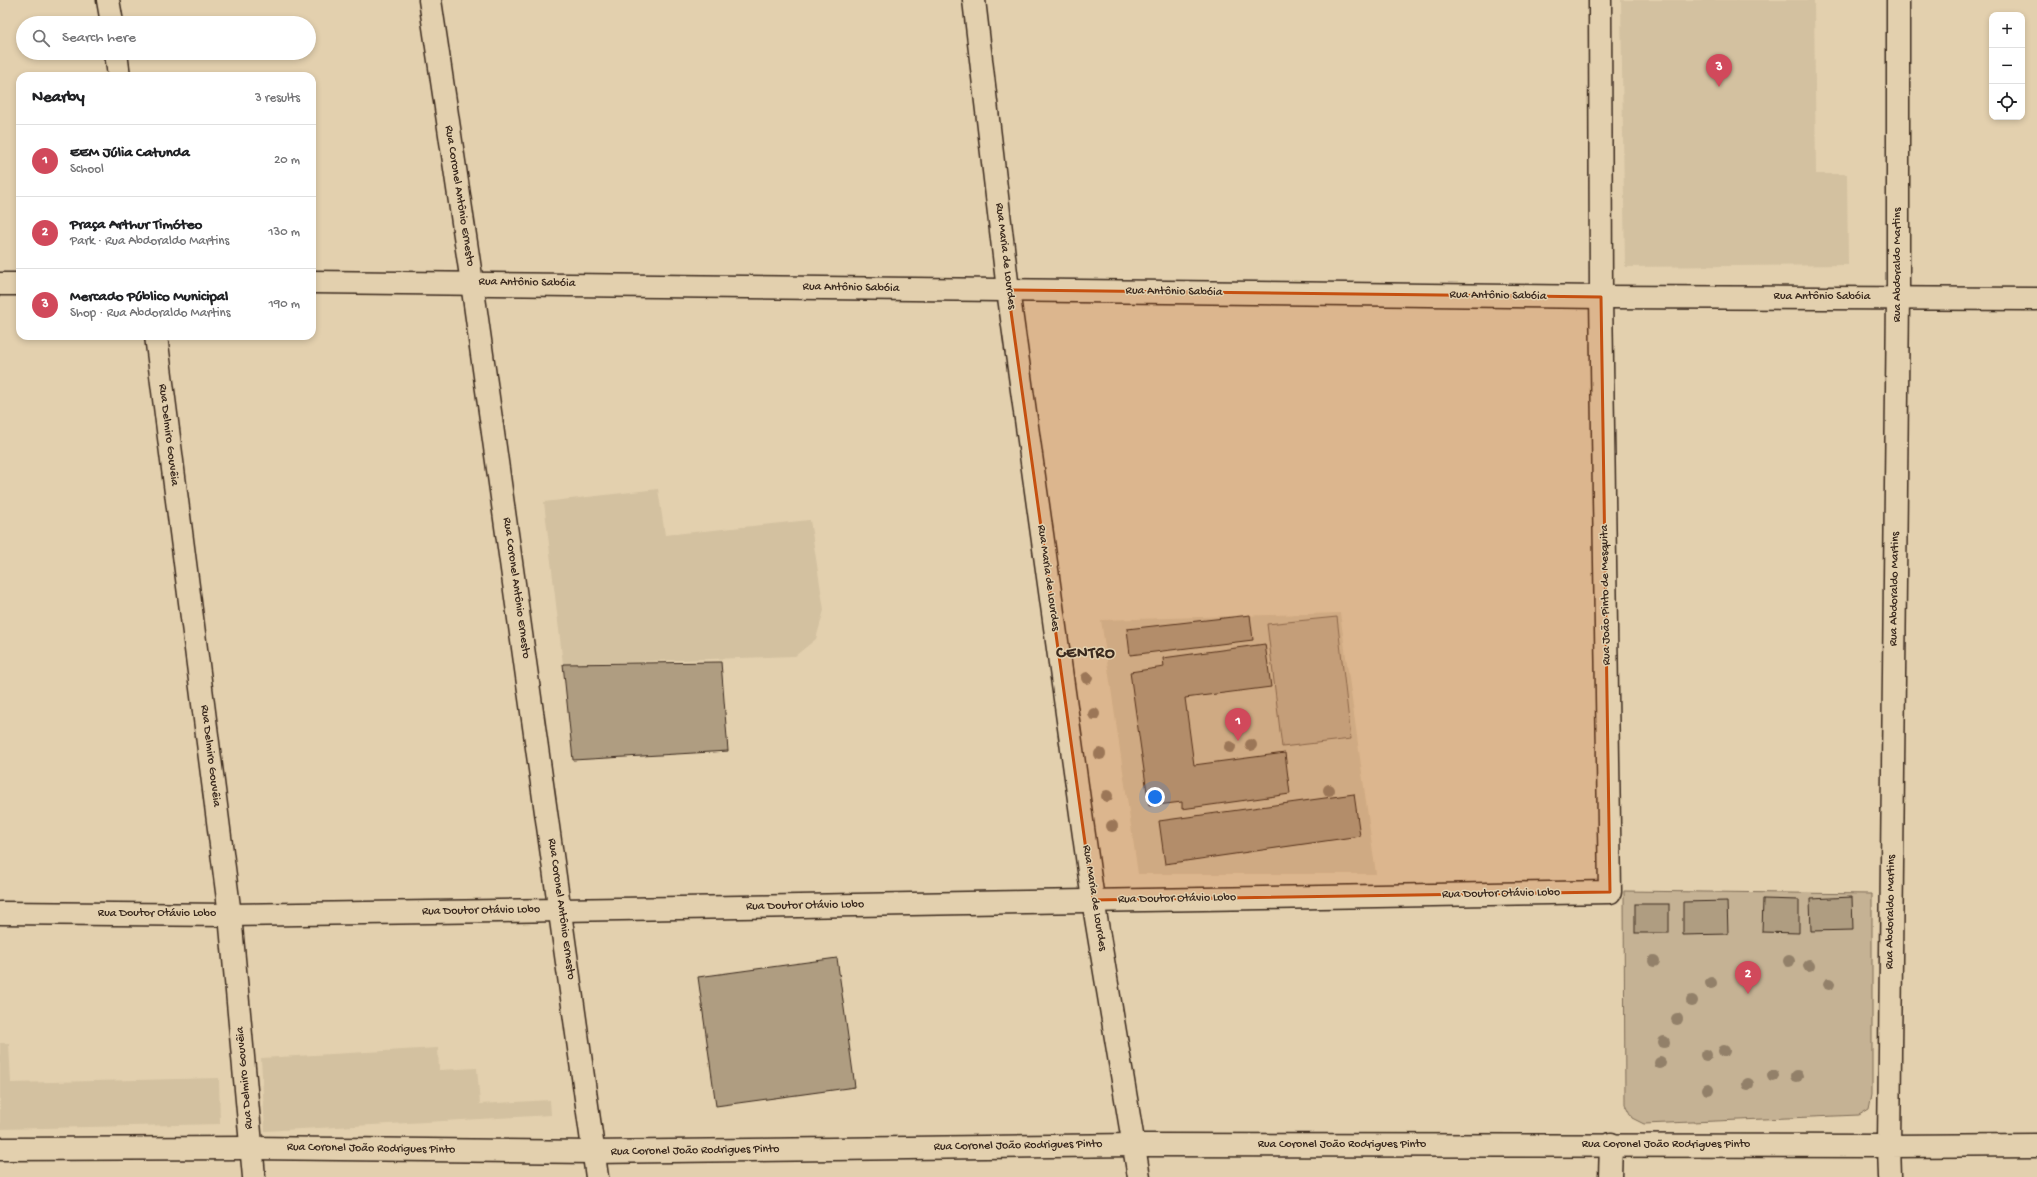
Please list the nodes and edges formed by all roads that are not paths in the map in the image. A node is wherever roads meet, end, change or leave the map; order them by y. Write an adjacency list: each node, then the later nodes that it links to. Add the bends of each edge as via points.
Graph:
1 (108, 0): 6 (street)
2 (430, 0): 10 (street, Rua Coronel Antônio Ernesto)
3 (974, 0): 13 (street, Rua Maria de Lourdes)
4 (1600, 0): 14 (street, Rua João Pinto de Mesquita)
5 (1898, 0): 15 (street, Rua Abdoraldo Martins)
6 (111, 16)
7 (117, 60): 8 (street)
8 (118, 72)
9 (316, 282): 10 (street, Rua Antônio Sabóia)
10 (472, 283): 13 (street, Rua Antônio Sabóia); 20 (street, Rua Coronel Antônio Ernesto)
11 (0, 284): 12 (street)
12 (16, 284)
13 (1008, 290): 14 (street, Rua Antônio Sabóia); 19 (street, Rua Maria de Lourdes)
14 (1601, 297): 15 (street, Rua Antônio Sabóia); 18 (street, Rua João Pinto de Mesquita)
15 (1898, 297): 16 (street, Rua Antônio Sabóia); 26 (street, Rua Abdoraldo Martins)
16 (2037, 299)
17 (157, 340): 22 (street, Rua Delmiro Gouvêia)
18 (1610, 892): 19 (street, Rua Doutor Otávio Lobo)
19 (1093, 900): 20 (street, Rua Doutor Otávio Lobo); 24 (street, Rua Maria de Lourdes)
20 (561, 910): 22 (street, Rua Doutor Otávio Lobo); 29 (street, Rua Coronel Antônio Ernesto)
21 (0, 913): 22 (street, Rua Doutor Otávio Lobo)
22 (230, 915): 27 (street, Rua Delmiro Gouvêia)
23 (1611, 1144): 24 (street, Rua Coronel João Rodrigues Pinto); 26 (street, Rua Coronel João Rodrigues Pinto); 33 (street)
24 (1134, 1145): 29 (street, Rua Coronel João Rodrigues Pinto); 32 (street, Rua Maria de Lourdes)
25 (2037, 1145): 26 (street, Rua Coronel João Rodrigues Pinto)
26 (1889, 1146): 34 (street, Rua Abdoraldo Martins)
27 (251, 1148): 28 (street, Rua Coronel João Rodrigues Pinto); 29 (street, Rua Coronel João Rodrigues Pinto); 30 (street, Rua Delmiro Gouvêia)
28 (0, 1149)
29 (593, 1152): 31 (street, Rua Coronel Antônio Ernesto)
30 (254, 1177)
31 (598, 1177)
32 (1139, 1177)
33 (1610, 1177)
34 (1890, 1177)

